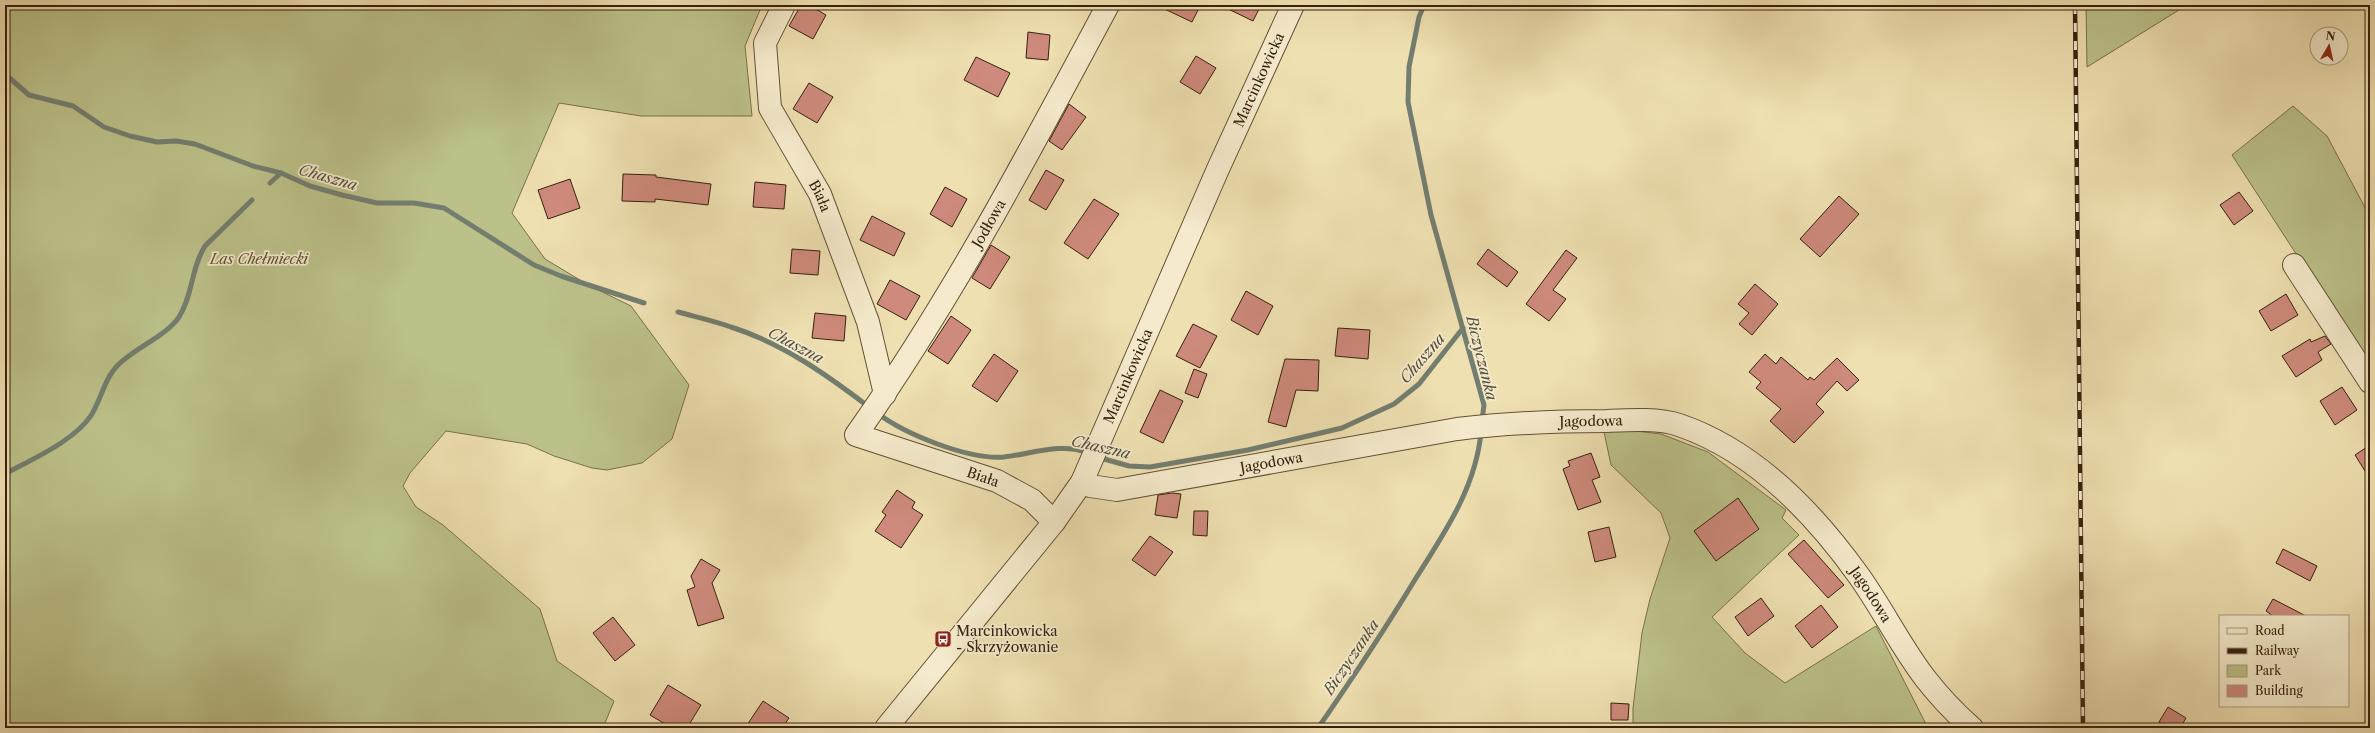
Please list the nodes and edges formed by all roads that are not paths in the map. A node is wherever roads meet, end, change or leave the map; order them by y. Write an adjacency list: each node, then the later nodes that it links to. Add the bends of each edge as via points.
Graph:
1 (784, 5): 6 (street, Biała, via 765,43 770,108 820,194 868,322)
2 (1108, 5): 6 (street, Jodłowa, via 1038,136)
3 (1293, 5): 7 (street, Marcinkowicka, via 1218,169)
4 (2294, 265): 5 (street)
5 (2370, 382)
6 (871, 413): 8 (street, Biała, via 1032,500)
7 (1086, 474): 8 (street, Marcinkowicka); 10 (street, Jagodowa, via 1090,486 1117,490 1509,422 1639,420 1677,424 1721,444 1761,471 1811,515 1859,575 1924,677 1954,712)
8 (1054, 522): 9 (street, Marcinkowicka)
9 (886, 728)
10 (1972, 728)

